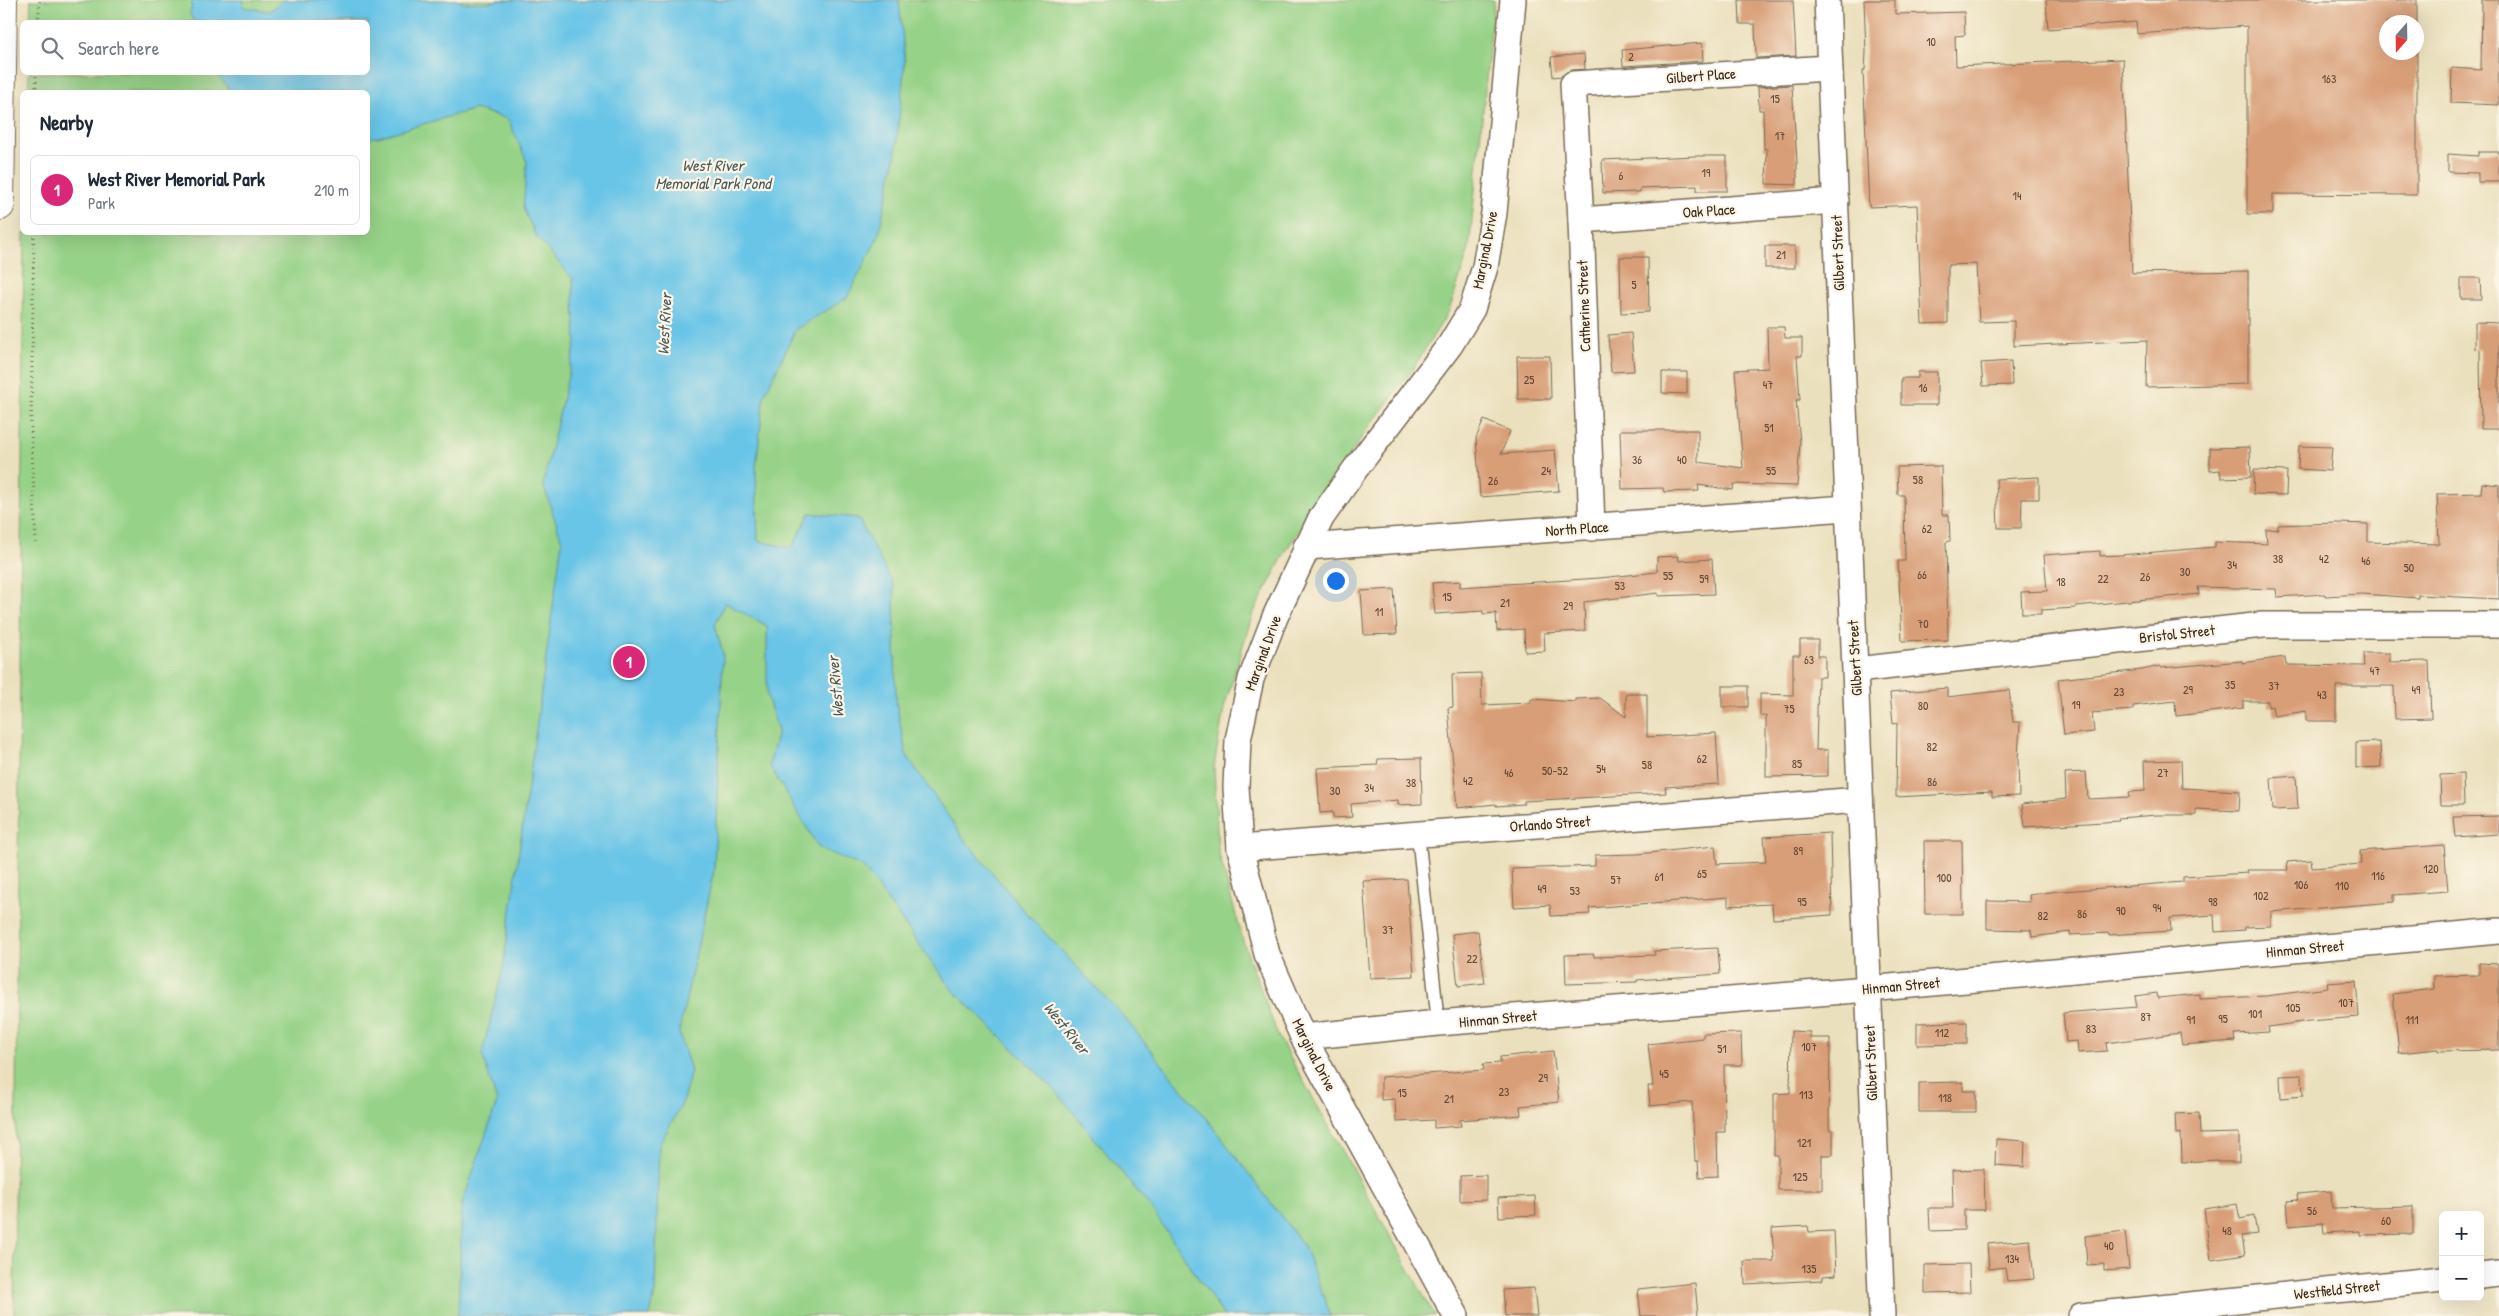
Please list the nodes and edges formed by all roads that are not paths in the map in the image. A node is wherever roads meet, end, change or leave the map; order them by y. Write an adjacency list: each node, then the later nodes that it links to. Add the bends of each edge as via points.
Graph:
1 (3, 0): 7 (main road)
2 (1513, 0): 11 (street, Marginal Drive, via 1494,213 1485,267 1472,309 1450,345 1321,518)
3 (1827, 0): 4 (street, Gilbert Street)
4 (1829, 68): 5 (street, Gilbert Place); 6 (street, Gilbert Street)
5 (1573, 84): 8 (street, Catherine Street)
6 (1836, 201): 8 (street, Oak Place); 9 (street, Gilbert Street)
7 (0, 206)
8 (1581, 220): 10 (street, Catherine Street)
9 (1847, 508): 10 (street, North Place); 13 (street, Gilbert Street)
10 (1592, 528): 11 (street, North Place)
11 (1306, 547): 16 (street, Marginal Drive, via 1251,679 1238,740 1236,787)
12 (2499, 625): 13 (street, Bristol Street, via 2263,625)
13 (1856, 670): 14 (street, Gilbert Street)
14 (1860, 800): 15 (street, Orlando Street); 18 (street, Gilbert Street)
15 (1418, 834): 16 (street, Orlando Street); 19 (lane)
16 (1240, 848): 20 (street, Marginal Drive, via 1267,954)
17 (2499, 931): 18 (street, Hinman Street)
18 (1868, 989): 19 (street, Hinman Street); 25 (street, Gilbert Street)
19 (1438, 1024): 20 (street, Hinman Street)
20 (1303, 1037): 24 (street, Marginal Drive)
21 (2499, 1274): 22 (street)
22 (2484, 1276)
23 (2439, 1279): 26 (street, Westfield Street)
24 (1456, 1316)
25 (1882, 1316)
26 (2081, 1316)

